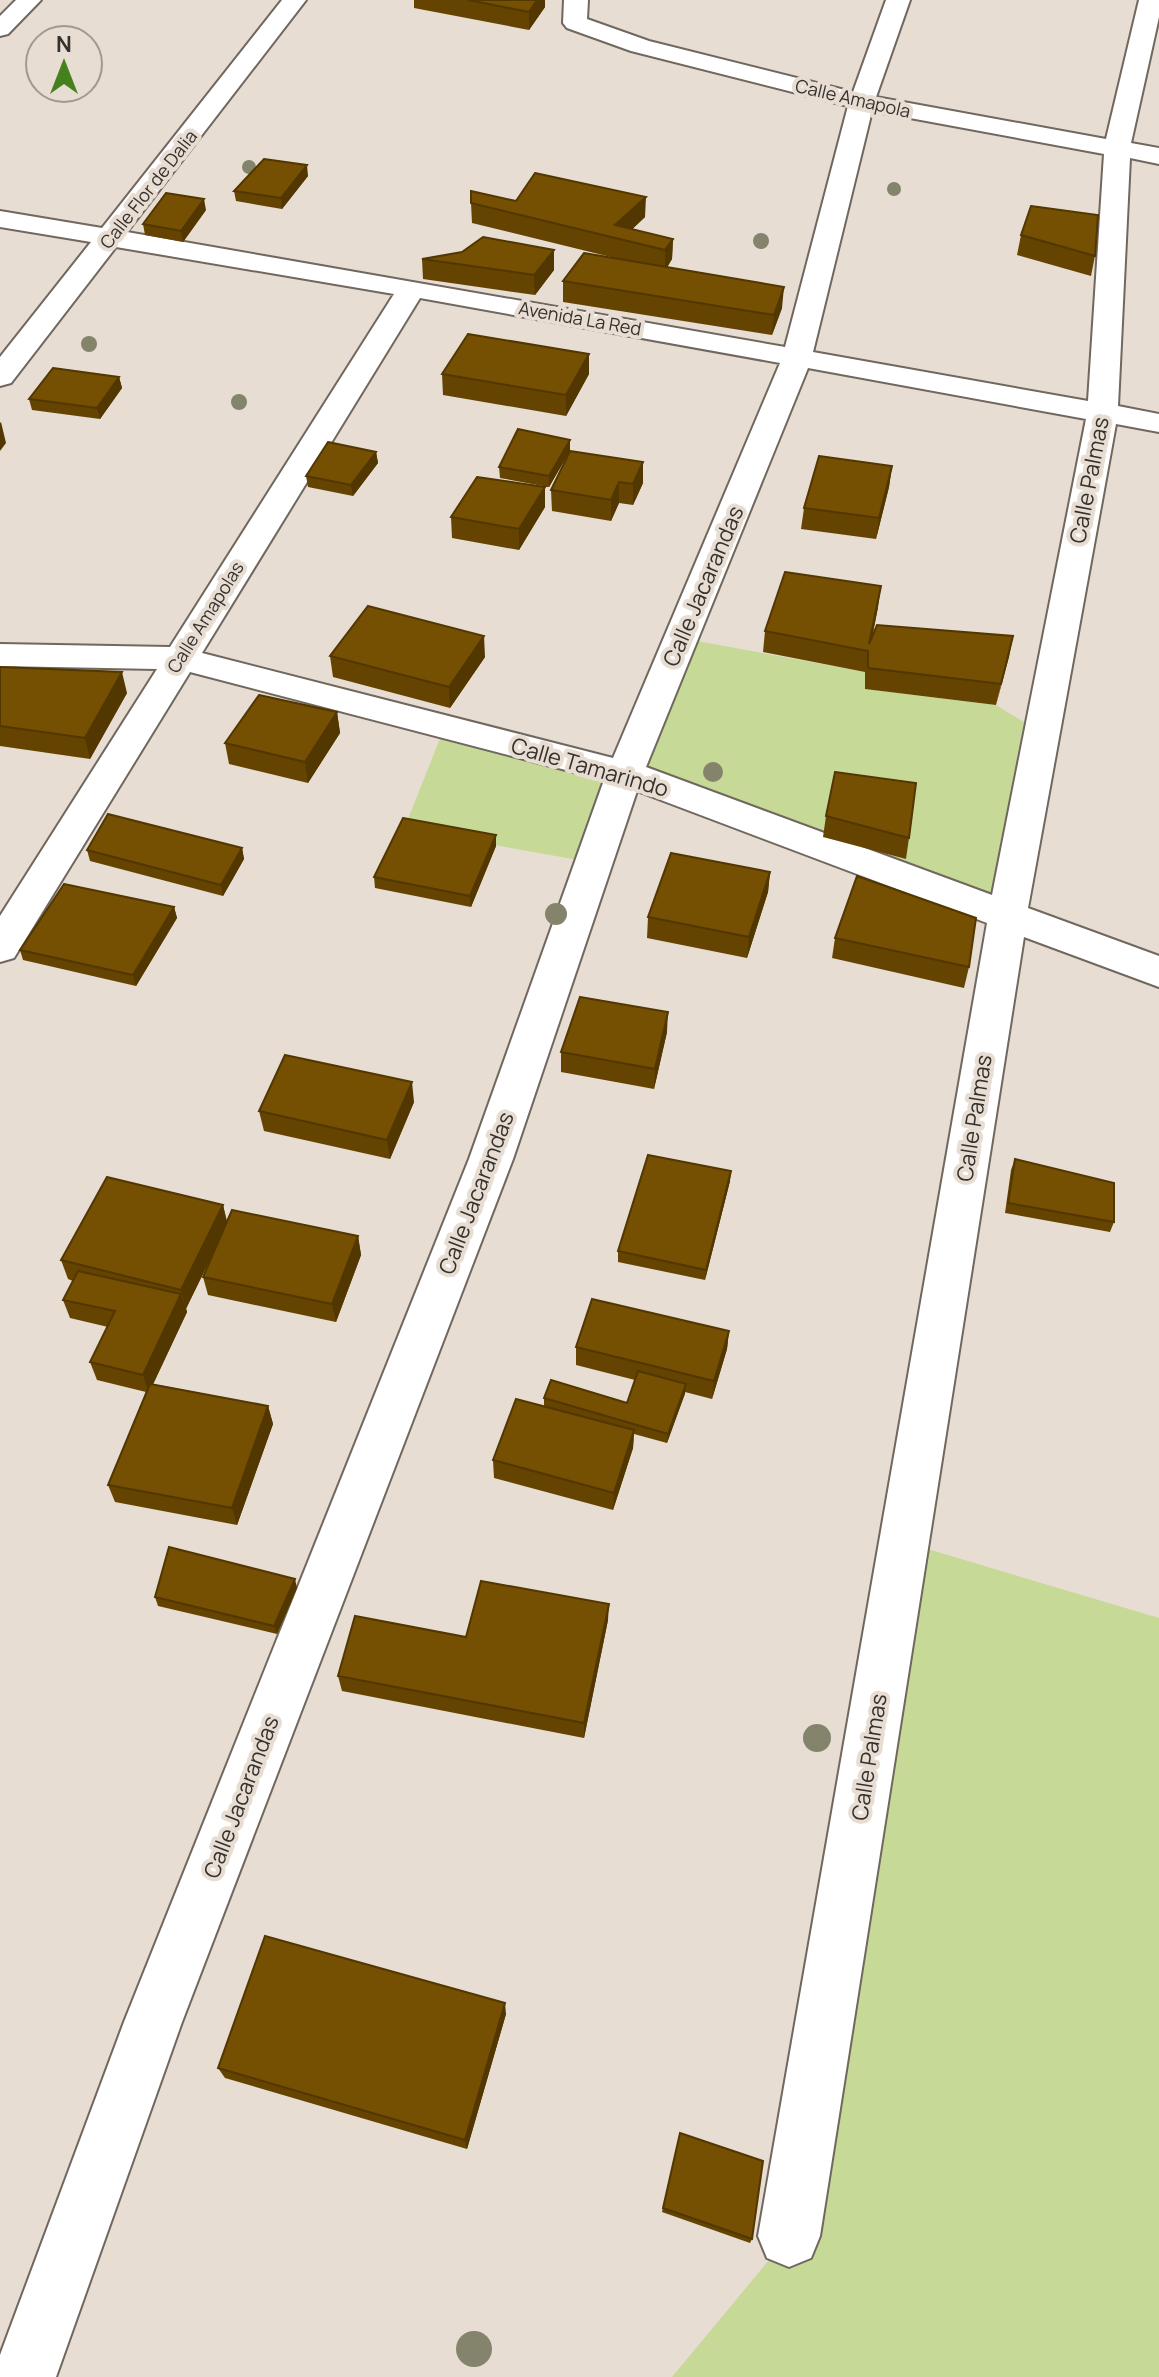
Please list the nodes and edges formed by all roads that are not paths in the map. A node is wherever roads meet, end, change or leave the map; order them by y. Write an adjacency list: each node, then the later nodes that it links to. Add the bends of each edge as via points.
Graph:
1 (29, 0): 6 (street)
2 (294, 0): 11 (street, Calle Flor de Dalia)
3 (576, 0): 7 (street, Calle Amapola, via 575,23 640,46)
4 (898, 0): 7 (street, Calle Jacarandas)
5 (1151, 0): 8 (street, Calle Palmas)
6 (0, 29)
7 (862, 102): 8 (street, Calle Amapola); 13 (street, Calle Jacarandas)
8 (1117, 148): 9 (street, Calle Amapola); 15 (street, Calle Palmas)
9 (1159, 156)
10 (0, 219): 11 (street, Avenida La Red)
11 (110, 238): 12 (street, Avenida La Red); 14 (street, Calle Flor de Dalia)
12 (412, 288): 13 (street, Avenida La Red); 18 (street, Calle Amapolas)
13 (797, 358): 15 (street, Avenida La Red); 19 (street, Calle Jacarandas)
14 (0, 377)
15 (1103, 411): 16 (street, Avenida La Red); 20 (street, Calle Palmas)
16 (1159, 423)
17 (0, 655): 18 (street, Calle Tamarindo)
18 (179, 658): 19 (street, Calle Tamarindo); 21 (street, Calle Amapolas)
19 (625, 773): 20 (street, Calle Tamarindo); 24 (street, Calle Jacarandas, via 491,1159 153,2022)
20 (1007, 918): 22 (street, Calle Tamarindo); 23 (street, Calle Palmas)
21 (0, 948)
22 (1159, 972)
23 (789, 2236)
24 (24, 2377)

